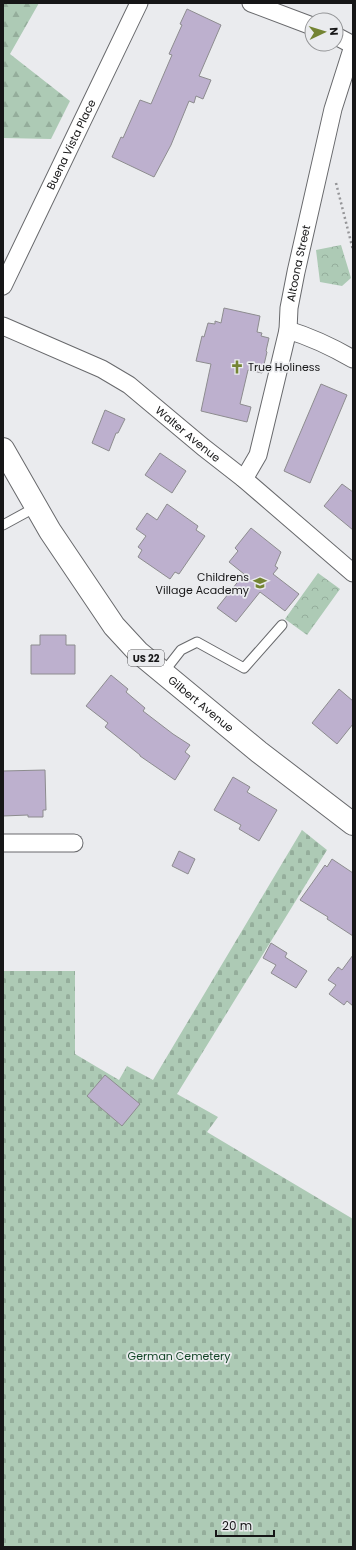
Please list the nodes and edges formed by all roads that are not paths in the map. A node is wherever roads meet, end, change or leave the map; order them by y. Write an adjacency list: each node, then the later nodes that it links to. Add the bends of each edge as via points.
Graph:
1 (139, 3): 6 (street, Buena Vista Place)
2 (251, 3): 3 (street)
3 (304, 23)
4 (344, 40): 5 (street)
5 (353, 45): 8 (street, Altoona Street, via 331,116 296,272 289,308)
6 (3, 286)
7 (3, 326): 11 (street, Walter Avenue, via 102,369 128,385)
8 (288, 330): 9 (street, via 307,336); 11 (street, Altoona Street, via 258,455)
9 (353, 359)
10 (3, 449): 12 (main road, Gilbert Avenue / US 22)
11 (244, 479): 14 (street, Walter Avenue)
12 (36, 507): 13 (lane); 16 (main road, Gilbert Avenue / US 22, via 114,626 138,652)
13 (3, 525)
14 (353, 573)
15 (282, 625): 16 (lane, via 244,668 197,642 181,650)
16 (163, 672): 17 (main road, Gilbert Avenue / US 22)
17 (350, 823)
18 (3, 843): 19 (street)
19 (74, 844)

